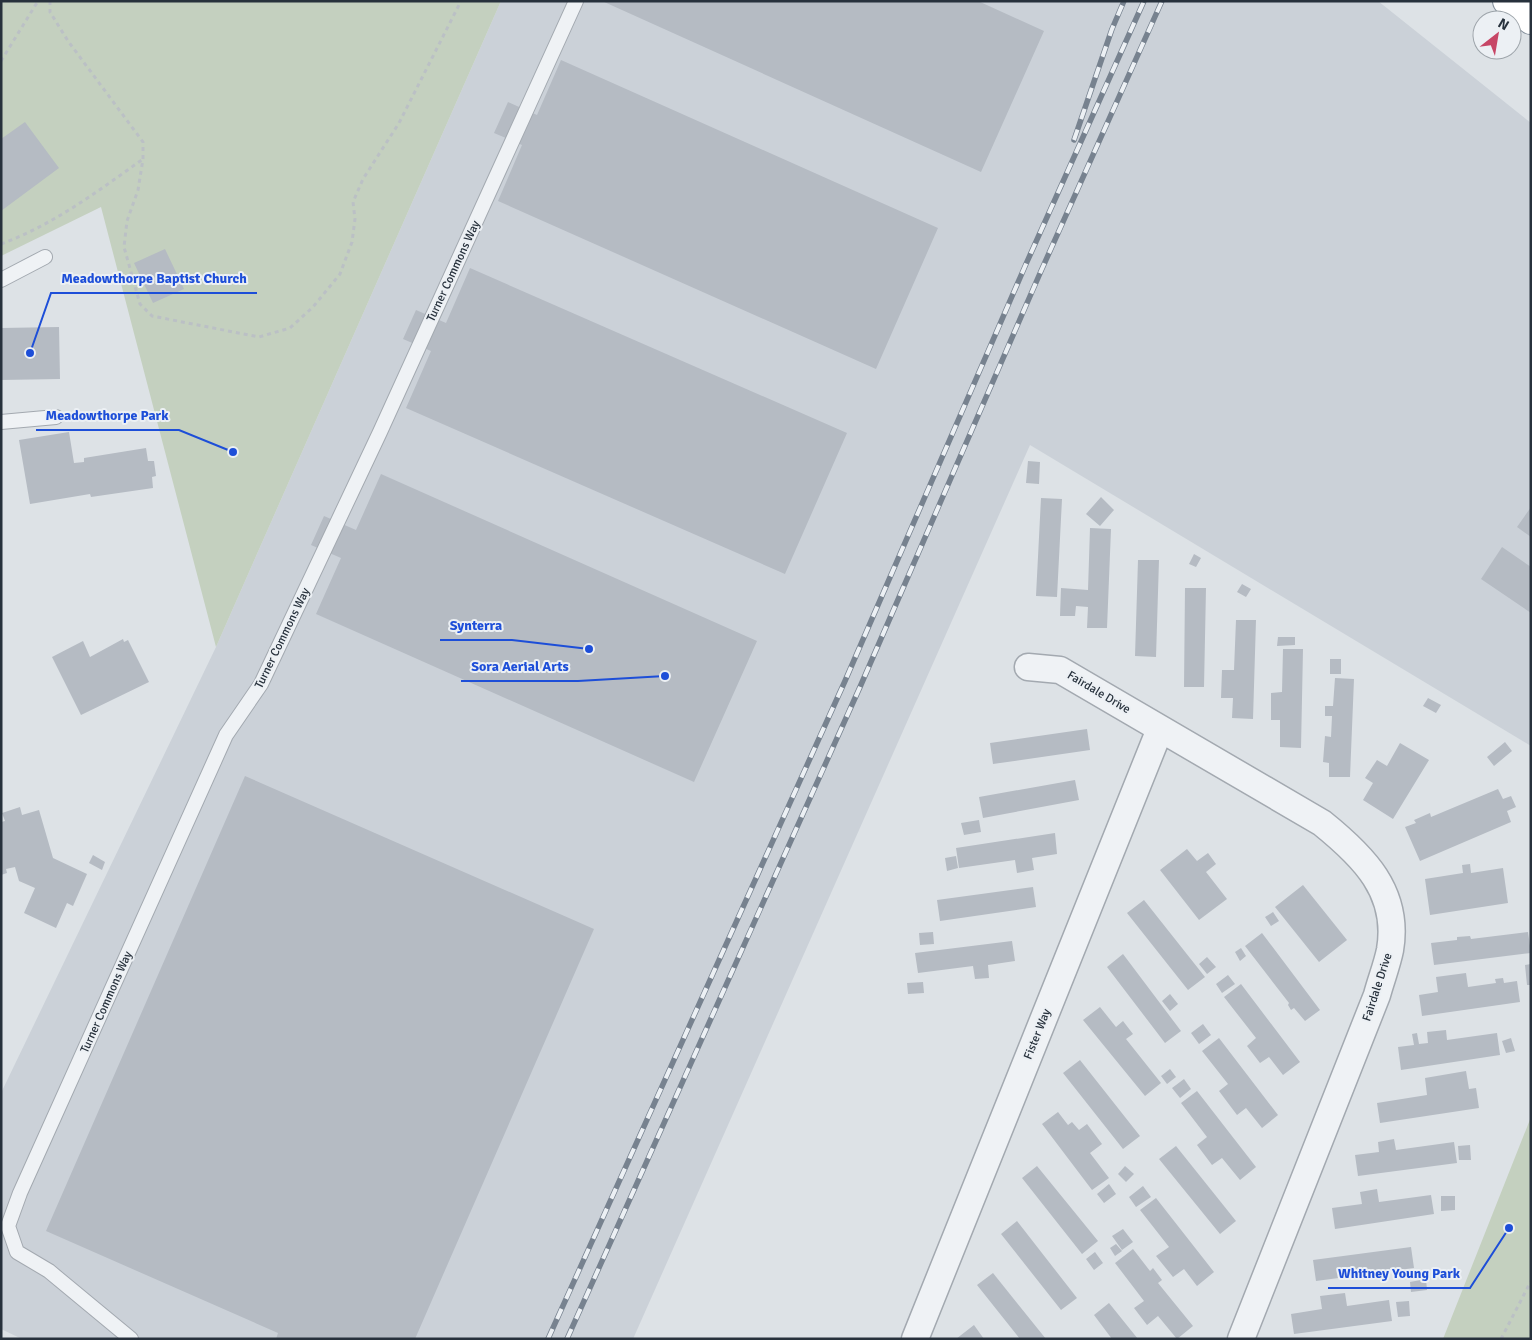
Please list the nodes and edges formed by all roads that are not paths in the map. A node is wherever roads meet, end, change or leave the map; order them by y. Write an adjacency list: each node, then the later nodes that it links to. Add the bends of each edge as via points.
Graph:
1 (576, 1): 10 (lane, Turner Commons Way, via 380,432 265,675 222,744 8,1226 17,1252 49,1270)
2 (1506, 1): 3 (highway)
3 (1531, 20)
4 (45, 257): 5 (lane)
5 (1, 280)
6 (56, 417): 7 (lane)
7 (1, 422)
8 (1028, 667): 9 (street, Fairdale Drive, via 1060,670)
9 (1160, 729): 11 (street, Fister Way); 12 (street, Fairdale Drive, via 1322,823 1352,847 1374,872 1386,898 1391,925 1390,949 1377,994)
10 (130, 1339)
11 (915, 1339)
12 (1241, 1339)

